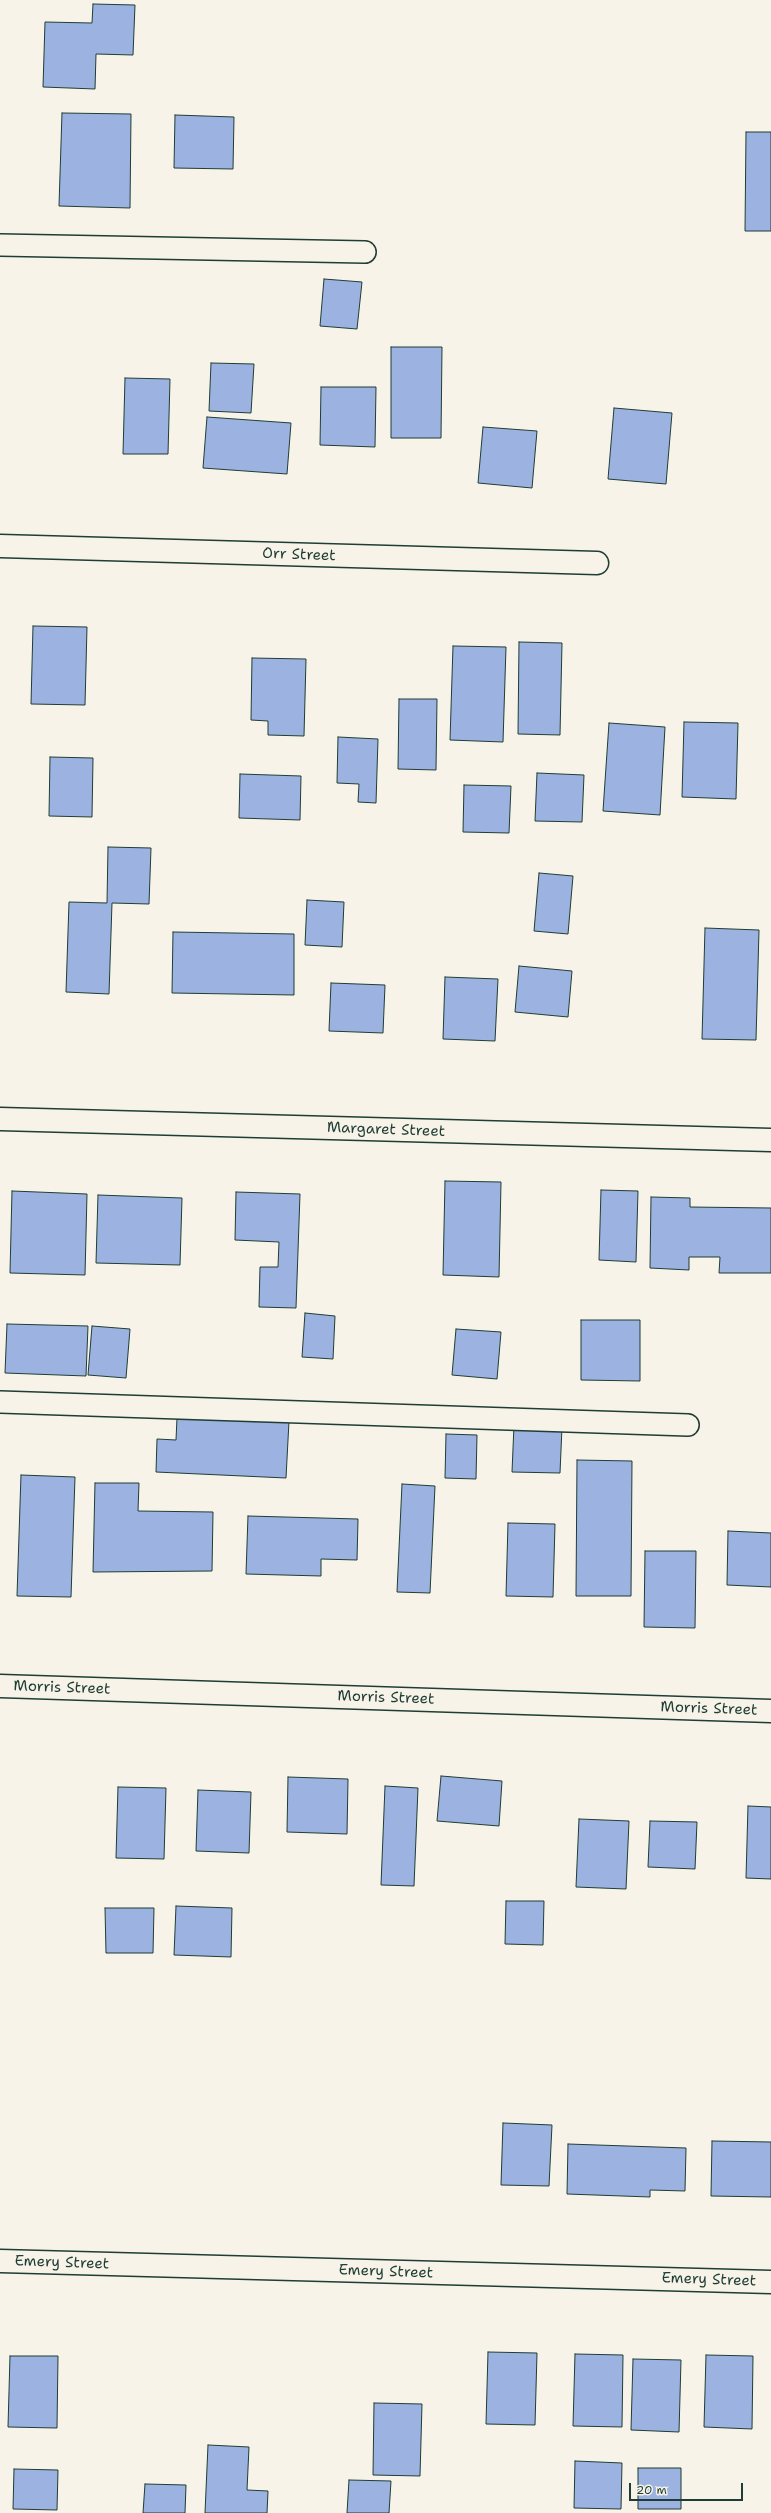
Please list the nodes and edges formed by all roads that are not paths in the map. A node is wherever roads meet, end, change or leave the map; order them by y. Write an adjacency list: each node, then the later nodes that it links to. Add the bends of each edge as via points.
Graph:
1 (0, 245): 2 (lane)
2 (365, 252)
3 (0, 546): 4 (street, Orr Street)
4 (597, 563)
5 (0, 1119): 6 (street, Margaret Street)
6 (771, 1140)
7 (0, 1402): 8 (lane)
8 (688, 1425)
9 (0, 1686): 10 (street, Morris Street)
10 (771, 1711)
11 (0, 2262): 12 (street, Emery Street)
12 (771, 2282)

